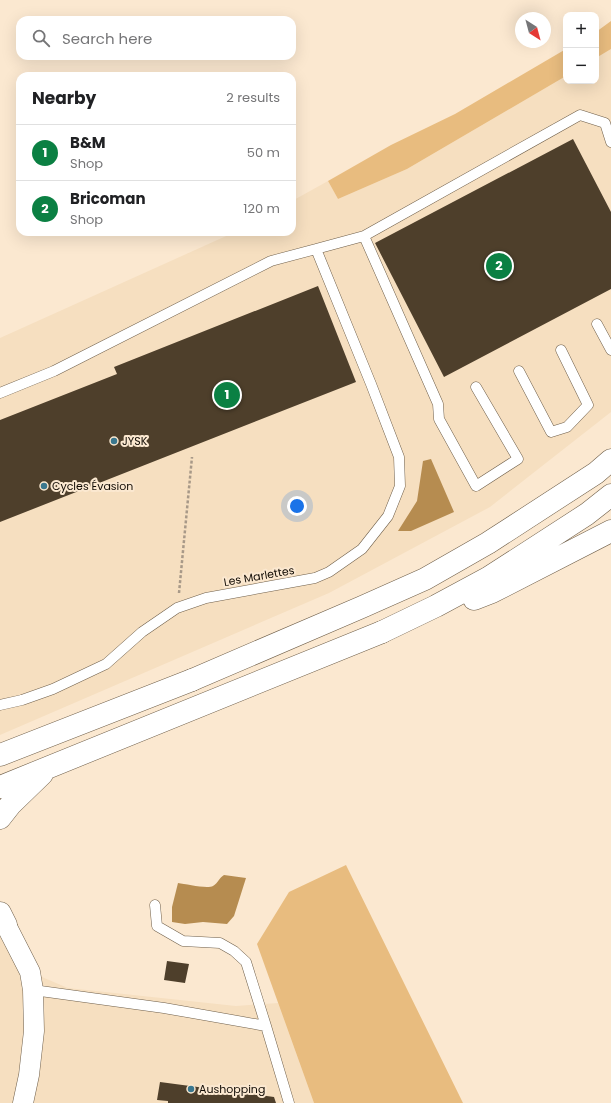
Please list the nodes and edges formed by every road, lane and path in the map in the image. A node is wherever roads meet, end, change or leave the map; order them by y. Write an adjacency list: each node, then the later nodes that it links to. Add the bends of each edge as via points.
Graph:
1 (611, 142): 2 (lane, via 605,123 580,115)
2 (364, 236): 3 (lane); 8 (lane, via 438,404 439,419 476,486 518,459)
3 (316, 249): 9 (lane, via 271,261 54,371); 14 (lane, Les Marlettes, via 399,457 400,486 388,516 362,549 333,569 315,578 206,598)
4 (597, 324): 6 (lane)
5 (561, 350): 7 (lane, via 588,405 567,427 552,432)
6 (611, 350)
7 (519, 371)
8 (476, 387)
9 (0, 393)
10 (192, 457): 14 (path)
11 (611, 460): 17 (main road, via 512,528 425,579 192,680)
12 (611, 495): 15 (main road, via 587,514 488,578)
13 (611, 531): 15 (main road, via 492,592)
14 (177, 608): 16 (lane, Les Marlettes, via 142,632 106,664 53,689)
15 (382, 632): 18 (main road)
16 (0, 705)
17 (0, 755)
18 (51, 766): 19 (main road); 20 (main road)
19 (0, 787)
20 (0, 818)
21 (156, 905): 24 (lane, via 157,926 183,941 220,943 246,962)
22 (2, 920): 23 (street, via 30,972)
23 (33, 990): 24 (lane, via 164,1008); 25 (street, via 34,1031)
24 (266, 1026): 26 (lane)
25 (23, 1103)
26 (289, 1103)

